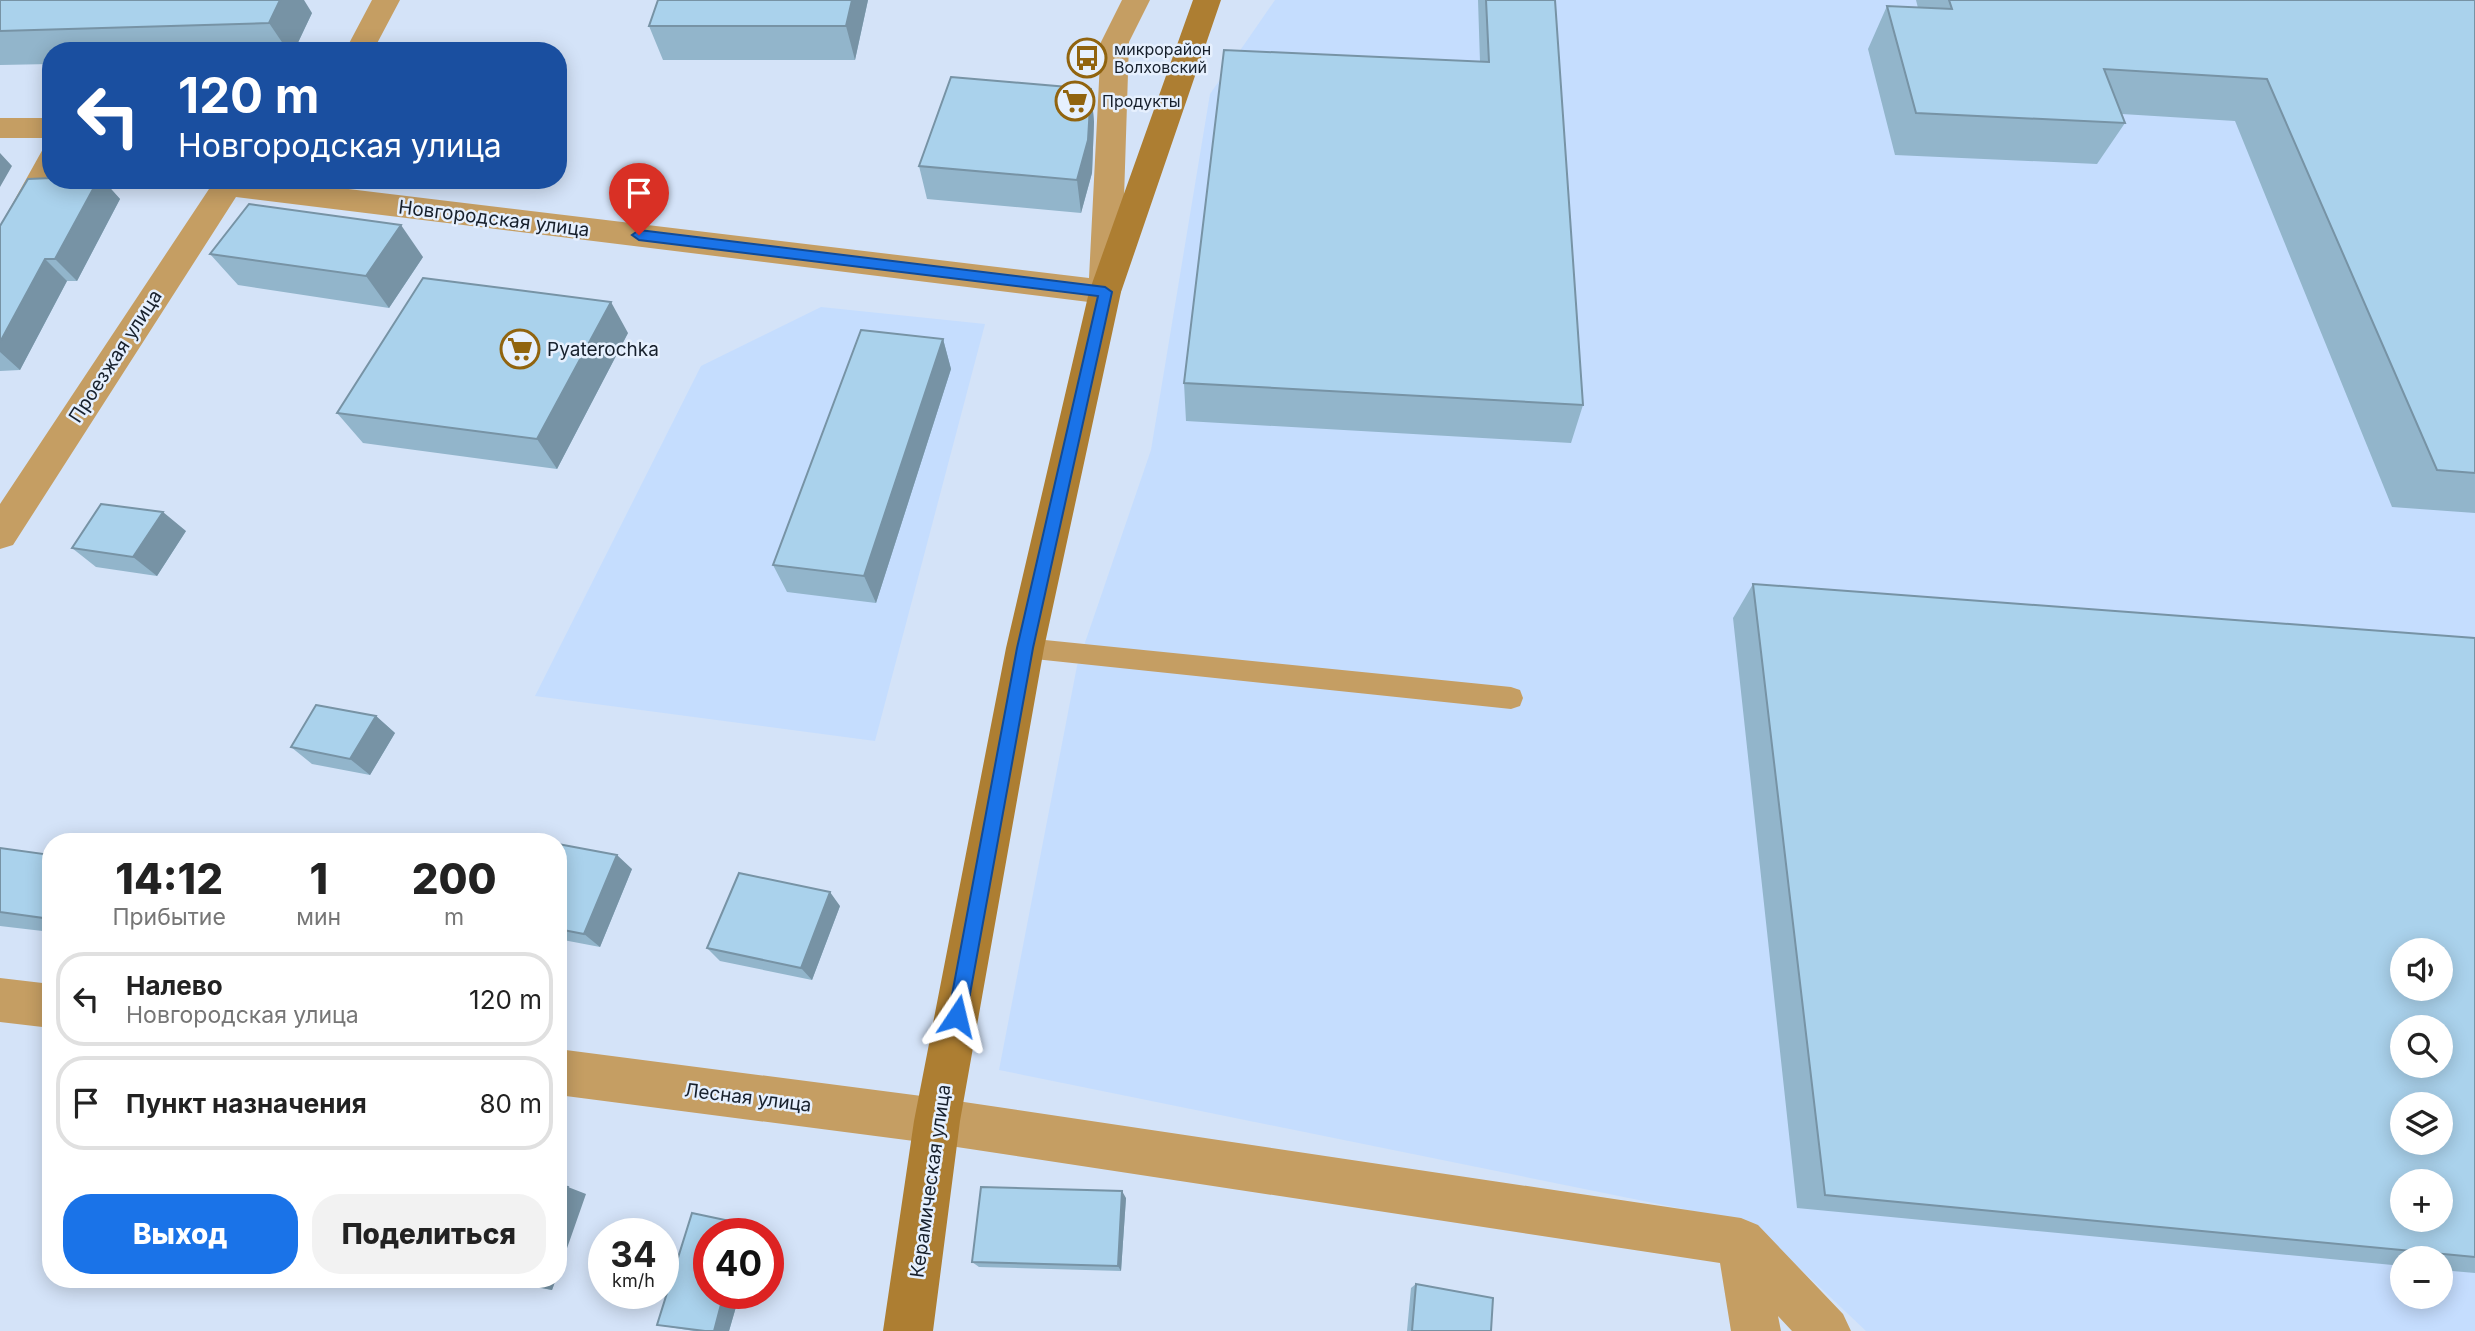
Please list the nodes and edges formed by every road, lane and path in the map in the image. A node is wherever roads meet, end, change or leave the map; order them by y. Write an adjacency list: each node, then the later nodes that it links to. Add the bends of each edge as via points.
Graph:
1 (386, 0): 4 (street)
2 (1207, 0): 11 (street, Керамическая улица)
3 (1131, 2): 11 (street, Керамическая улица, via 1115,42)
4 (364, 42)
5 (0, 128): 6 (street)
6 (42, 128)
7 (42, 168): 10 (lane)
8 (221, 189): 12 (street, Проезжая улица)
9 (281, 189): 11 (street, Новгородская улица)
10 (0, 238)
11 (1105, 292): 13 (street, Керамическая улица)
12 (0, 534)
13 (1025, 648): 14 (lane); 18 (street, Керамическая улица)
14 (1511, 698)
15 (0, 1000): 16 (street)
16 (42, 1005)
17 (567, 1073): 18 (street, Лесная улица)
18 (937, 1121): 19 (street, Лесная улица); 20 (street, Керамическая улица)
19 (1741, 1242): 21 (street); 22 (street)
20 (908, 1331)
21 (1756, 1331)
22 (1826, 1331)

